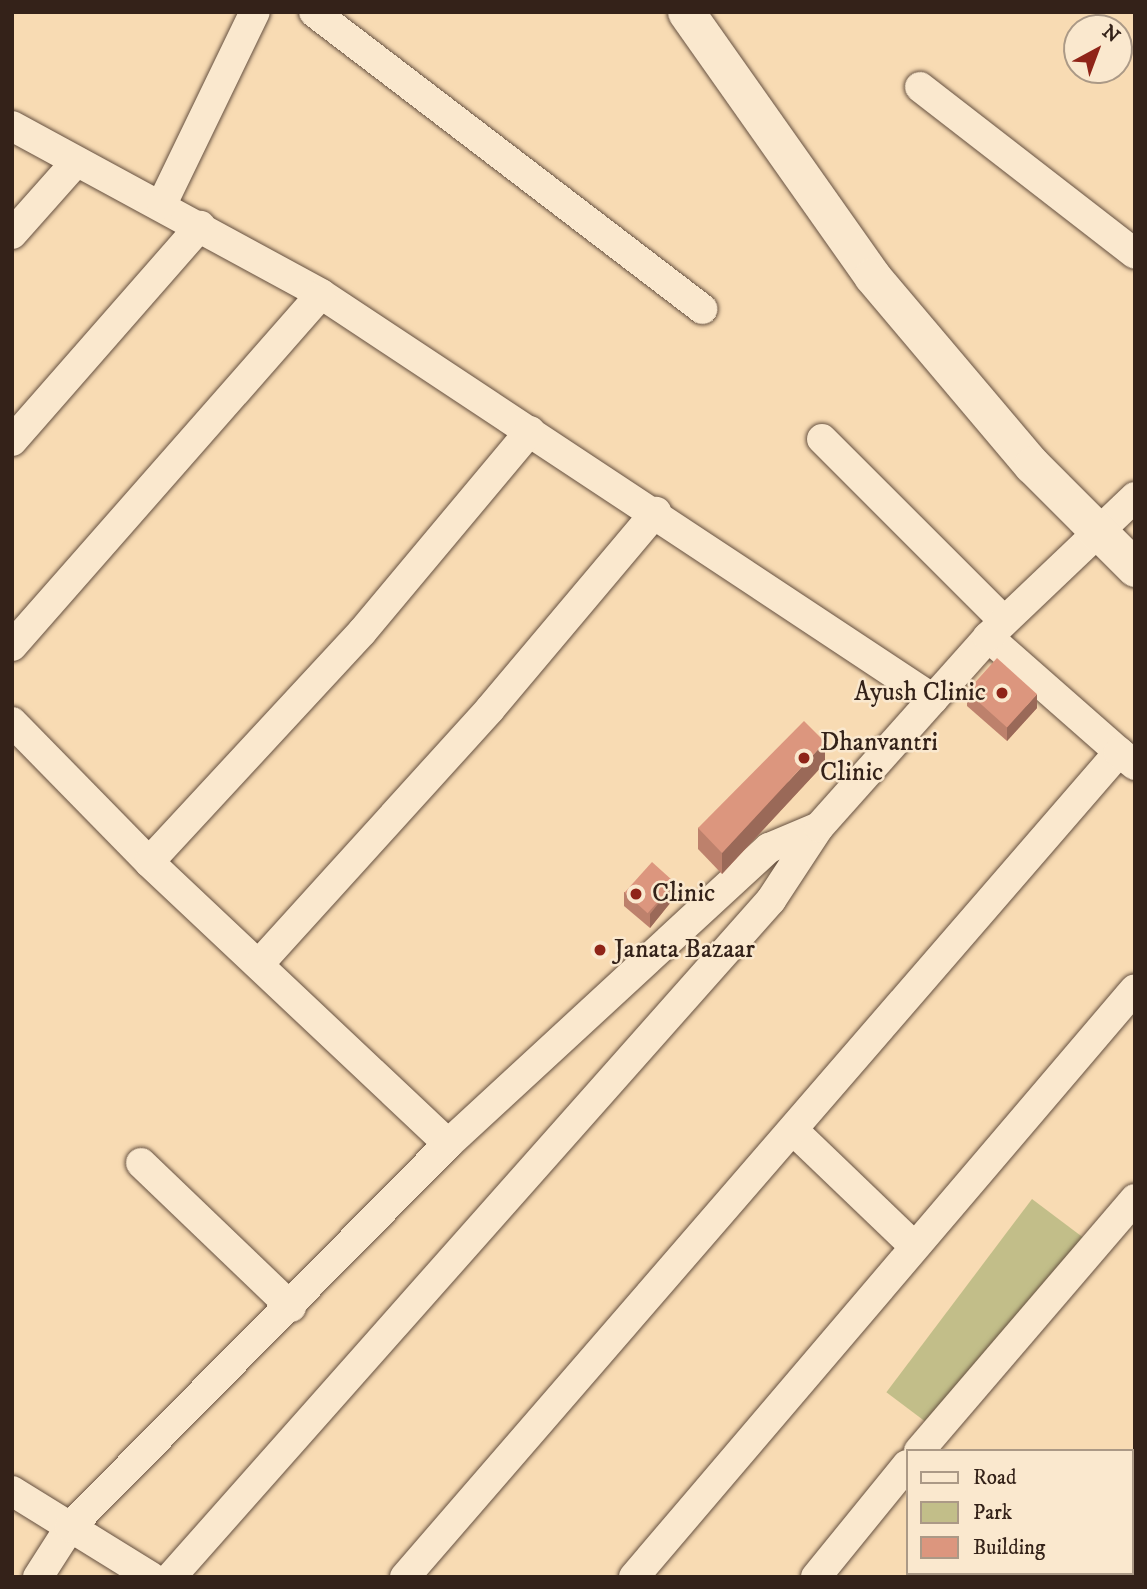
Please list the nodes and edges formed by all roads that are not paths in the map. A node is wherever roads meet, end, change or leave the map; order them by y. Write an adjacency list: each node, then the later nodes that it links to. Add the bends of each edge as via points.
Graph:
1 (256, 12): 7 (street)
2 (314, 12): 12 (street)
3 (686, 12): 18 (street, via 872,276 1032,465)
4 (920, 87): 10 (street)
5 (12, 126): 6 (street)
6 (76, 162): 7 (street); 9 (street)
7 (162, 204): 8 (street)
8 (200, 226): 11 (street); 15 (street)
9 (12, 234)
10 (1135, 254)
11 (321, 294): 13 (street); 21 (street)
12 (702, 309)
13 (530, 431): 17 (street); 26 (street, via 362,632)
14 (822, 439): 20 (street)
15 (12, 441)
16 (1135, 497): 18 (street)
17 (656, 512): 22 (street); 27 (street, via 490,709)
18 (1099, 532): 19 (street); 20 (street)
19 (1135, 568)
20 (996, 629): 22 (street); 24 (street)
21 (12, 646)
22 (933, 699): 25 (street)
23 (12, 722): 26 (street)
24 (1127, 759): 29 (street)
25 (819, 827): 30 (street, via 769,848); 41 (street, via 771,900)
26 (149, 862): 27 (street)
27 (259, 964): 30 (street)
28 (1135, 989): 33 (street)
29 (794, 1131): 33 (street); 42 (street)
30 (449, 1144): 34 (street)
31 (141, 1163): 34 (street)
32 (1135, 1199): 35 (street)
33 (912, 1244): 43 (street)
34 (291, 1307): 38 (street)
35 (921, 1449)
36 (906, 1466): 44 (street)
37 (12, 1491): 38 (street)
38 (70, 1527): 39 (street); 40 (street)
39 (38, 1577)
40 (151, 1577)
41 (171, 1577)
42 (405, 1577)
43 (635, 1577)
44 (816, 1577)

